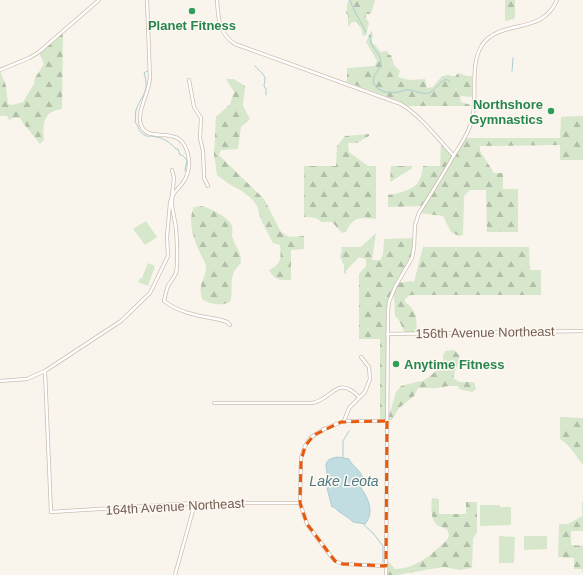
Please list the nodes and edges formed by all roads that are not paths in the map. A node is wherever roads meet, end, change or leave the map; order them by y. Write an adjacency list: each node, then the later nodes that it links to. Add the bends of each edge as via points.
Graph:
1 (100, 0): 5 (street, via 39,52)
2 (147, 0): 10 (street, via 150,78 140,124 144,131 150,134 173,135 184,144 189,162 184,181)
3 (217, 0): 7 (street, via 220,28 235,44 401,104 423,122)
4 (557, 0): 7 (street, via 552,10 540,20 496,34 482,45 476,61 475,107 472,120)
5 (0, 70)
6 (189, 80): 9 (street, via 194,107 201,118 204,178)
7 (454, 156): 13 (street, via 416,219 412,258 389,302)
8 (172, 170): 10 (street)
9 (208, 186)
10 (172, 196): 11 (street, via 176,230 176,271 166,290 164,301 183,312 221,320); 15 (street, via 167,237 168,256 150,293 124,318)
11 (230, 326)
12 (583, 331): 13 (street, 156th Avenue Northeast)
13 (387, 334): 20 (street)
14 (361, 357): 17 (street, via 369,367 370,375 365,392)
15 (45, 371): 16 (street, via 27,379); 21 (street, 164th Avenue Northeast, via 51,512)
16 (0, 381)
17 (359, 397): 18 (street, via 350,390 339,388 312,403); 19 (street, via 349,408)
18 (214, 403)
19 (344, 421): 20 (street); 22 (street, via 318,433 307,443 301,460)
20 (387, 422): 23 (street)
21 (195, 503): 22 (street, 164th Avenue Northeast); 24 (street)
22 (300, 503): 23 (street, via 307,524 333,560 343,564)
23 (386, 566): 25 (street)
24 (175, 575)
25 (386, 575)

